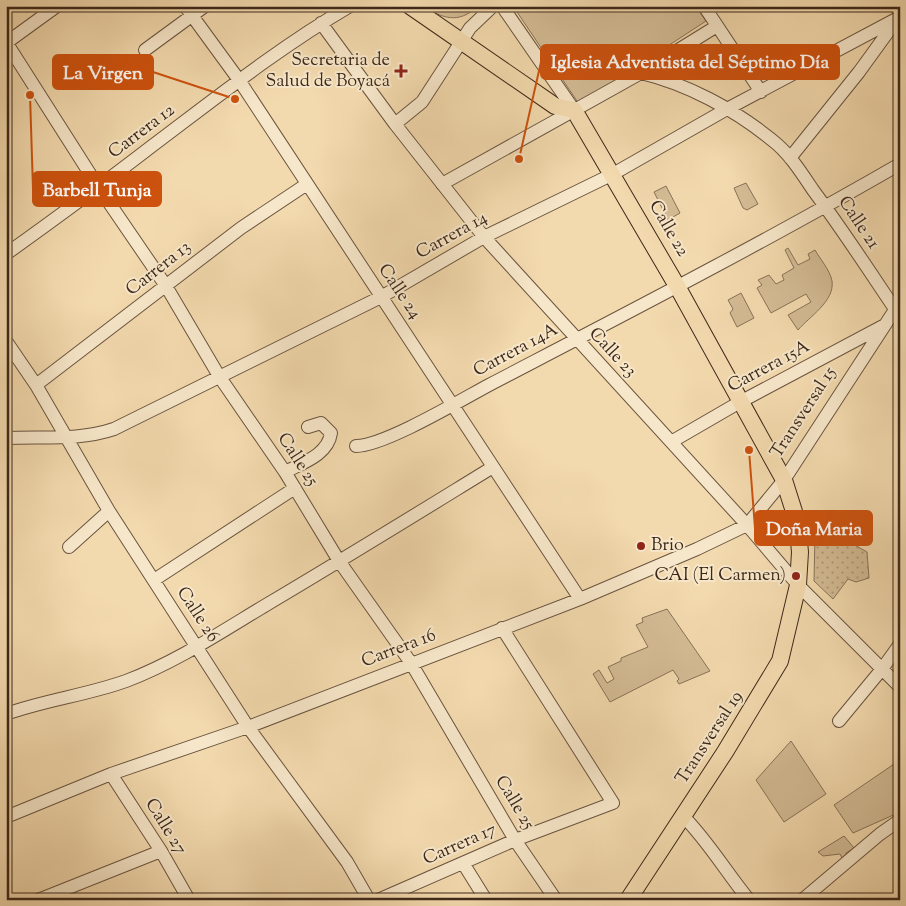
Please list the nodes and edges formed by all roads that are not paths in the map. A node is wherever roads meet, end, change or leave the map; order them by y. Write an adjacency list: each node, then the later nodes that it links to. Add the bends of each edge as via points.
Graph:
1 (57, 6): 15 (street)
2 (205, 6): 9 (street)
3 (350, 6): 12 (street, Carrera 12)
4 (410, 6): 14 (main road)
5 (493, 6): 14 (street, via 470,28)
6 (502, 6): 21 (street, Calle 22)
7 (704, 6): 13 (street)
8 (896, 6): 10 (street)
9 (189, 11): 16 (street); 18 (street, Calle 24)
10 (900, 12)
11 (895, 20): 19 (street, Carrera 14); 23 (street, via 859,72)
12 (321, 23): 18 (street, Carrera 12); 22 (street, Calle 23)
13 (717, 26): 17 (street); 19 (street)
14 (462, 41): 21 (main road, via 555,106); 22 (street, via 422,102)
15 (6, 43): 28 (street, Calle 25)
16 (145, 50)
17 (640, 73): 20 (street, Calle 21, via 669,80); 21 (street)
18 (239, 80): 26 (street, Calle 24); 28 (street, Carrera 12)
19 (760, 92): 20 (street, Carrera 14)
20 (727, 109): 23 (street, Calle 21, via 772,140); 25 (street, Carrera 14)
21 (574, 110): 25 (main road, Calle 22); 27 (street)
22 (395, 124): 27 (street, Calle 23)
23 (790, 158): 29 (street, Calle 21)
24 (900, 164): 29 (street, Carrera 14A)
25 (613, 174): 30 (street, Carrera 14); 33 (main road, Calle 22)
26 (307, 184): 32 (street, Carrera 13, via 241,228); 34 (street, Calle 24)
27 (442, 184): 30 (street, Calle 23)
28 (99, 188): 31 (street, Carrera 12); 32 (street, Calle 25)
29 (826, 207): 33 (street, Carrera 14A); 35 (street, Calle 21)
30 (484, 237): 34 (street, Carrera 14); 37 (street, Calle 23)
31 (6, 254)
32 (166, 286): 39 (street, Calle 25); 40 (street, Carrera 13)
33 (677, 286): 37 (street, Carrera 14A); 41 (main road, Calle 22)
34 (381, 297): 39 (street, Carrera 14); 42 (street, Calle 24)
35 (897, 305): 36 (street, Transversal 15)
36 (885, 325): 41 (street, Carrera 15A); 50 (street, Transversal 15)
37 (576, 340): 42 (street, Carrera 14A); 46 (street, Calle 23)
38 (6, 341): 40 (street, Calle 26)
39 (219, 376): 45 (street, Carrera 14, via 114,429); 49 (street, Calle 25)
40 (36, 385): 45 (street, Calle 26)
41 (740, 402): 46 (street, Carrera 15A); 50 (main road, Calle 22)
42 (453, 404): 47 (street, Carrera 14A, via 371,444); 48 (street, Calle 24)
43 (308, 427): 49 (street, via 322,423 331,433 330,440 318,454)
44 (6, 438): 45 (street, Carrera 14)
45 (67, 439): 52 (street, Calle 26)
46 (671, 442): 53 (street, Calle 23)
47 (356, 446)
48 (493, 467): 55 (street); 58 (street, Calle 24)
49 (285, 472): 51 (street, Calle 25)
50 (784, 480): 53 (street, Carrera 16); 57 (main road, Transversal 15, via 797,521 800,552)
51 (295, 488): 55 (street, Calle 25); 56 (street)
52 (109, 511): 54 (street); 56 (street, Calle 26)
53 (747, 525): 57 (street, Calle 23); 58 (street, Carrera 16)
54 (69, 547)
55 (340, 561): 61 (street); 62 (street, Calle 25)
56 (154, 580): 61 (street, Calle 26)
57 (798, 585): 63 (street, Calle 23); 69 (main road, Transversal 19, via 780,661)
58 (580, 599): 59 (street, Carrera 16)
59 (502, 628): 62 (street, Carrera 16); 72 (street, Carrera 17, via 614,803)
60 (900, 644): 63 (street)
61 (196, 646): 65 (street, via 126,681); 67 (street, Calle 26)
62 (411, 664): 67 (street, Carrera 16); 72 (street, Calle 25)
63 (882, 669): 64 (street, Calle 23); 66 (street)
64 (900, 687)
65 (6, 714)
66 (839, 721)
67 (248, 727): 68 (street, Carrera 16); 78 (street, Calle 26, via 347,862)
68 (111, 774): 70 (street, Carrera 16); 73 (street, Calle 27)
69 (683, 816): 81 (main road, Transversal 19); 82 (street)
70 (6, 817)
71 (900, 820): 83 (street)
72 (515, 840): 74 (street, Carrera 17); 75 (street, Calle 25)
73 (161, 850): 76 (street); 77 (street, Calle 27)
74 (463, 863): 79 (street, Carrera 17); 80 (street)
75 (550, 898)
76 (38, 900)
77 (189, 900)
78 (369, 900)
79 (378, 900)
80 (486, 900)
81 (628, 900)
82 (749, 900)
83 (802, 900)

